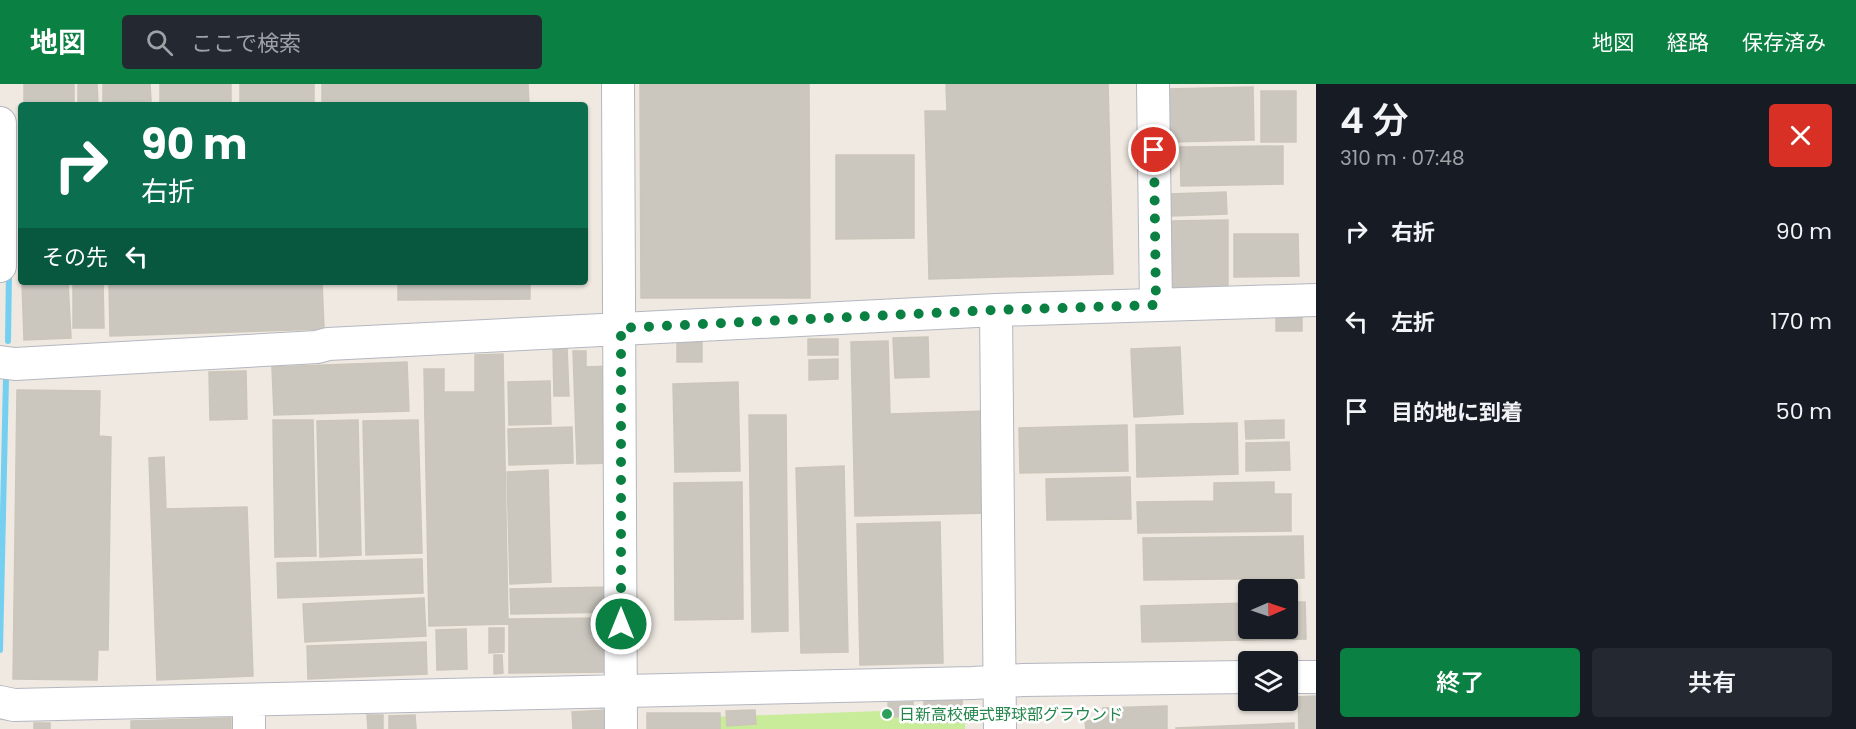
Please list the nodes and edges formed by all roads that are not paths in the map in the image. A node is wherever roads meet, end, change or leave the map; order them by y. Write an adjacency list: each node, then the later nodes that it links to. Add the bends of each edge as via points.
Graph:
1 (618, 84): 8 (street)
2 (1153, 84): 6 (street)
3 (0, 123): 4 (street)
4 (0, 267)
5 (1316, 300): 6 (street)
6 (1156, 305): 7 (street)
7 (996, 310): 8 (street); 13 (street)
8 (621, 328): 9 (street); 14 (street)
9 (0, 362)
10 (1238, 677): 13 (street)
11 (1298, 677): 12 (street)
12 (1316, 677)
13 (999, 682): 14 (street); 18 (street)
14 (621, 692): 16 (street); 17 (street)
15 (0, 702): 16 (street)
16 (249, 715)
17 (621, 729)
18 (1000, 729)

